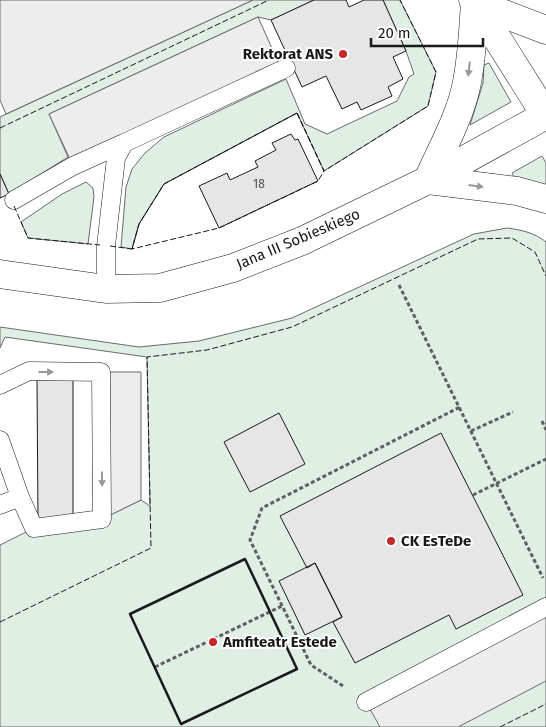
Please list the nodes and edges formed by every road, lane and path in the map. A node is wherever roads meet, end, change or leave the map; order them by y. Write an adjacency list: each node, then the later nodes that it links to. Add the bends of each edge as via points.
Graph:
1 (474, 1): 2 (street); 4 (street); 6 (street, one-way to 6, via 466,89)
2 (546, 30)
3 (286, 68): 5 (lane)
4 (546, 116): 6 (street, Jana III Sobieskiego)
5 (124, 143): 8 (lane, via 73,166); 11 (lane, via 116,158 106,246)
6 (428, 180): 7 (street, one-way to 7, via 517,190); 11 (street, Jana III Sobieskiego, via 302,241 232,268 160,288)
7 (546, 199)
8 (14, 200)
9 (0, 274): 11 (street, Jana III Sobieskiego)
10 (399, 285): 13 (path)
11 (106, 289)
12 (0, 385): 22 (lane, one-way to 22, via 29,371 101,372 102,519 34,528)
13 (460, 407): 17 (path); 25 (path, via 262,508 250,540)
14 (513, 412): 17 (path)
15 (542, 421): 16 (path)
16 (546, 430)
17 (471, 431): 20 (path)
18 (0, 440): 22 (lane)
19 (546, 459): 20 (path)
20 (497, 483): 21 (path); 24 (path)
21 (472, 495)
22 (20, 497): 23 (lane)
23 (0, 505)
24 (546, 584)
25 (282, 606): 27 (path); 28 (path, via 310,665)
26 (546, 607): 28 (lane)
27 (154, 667)
28 (366, 702)

